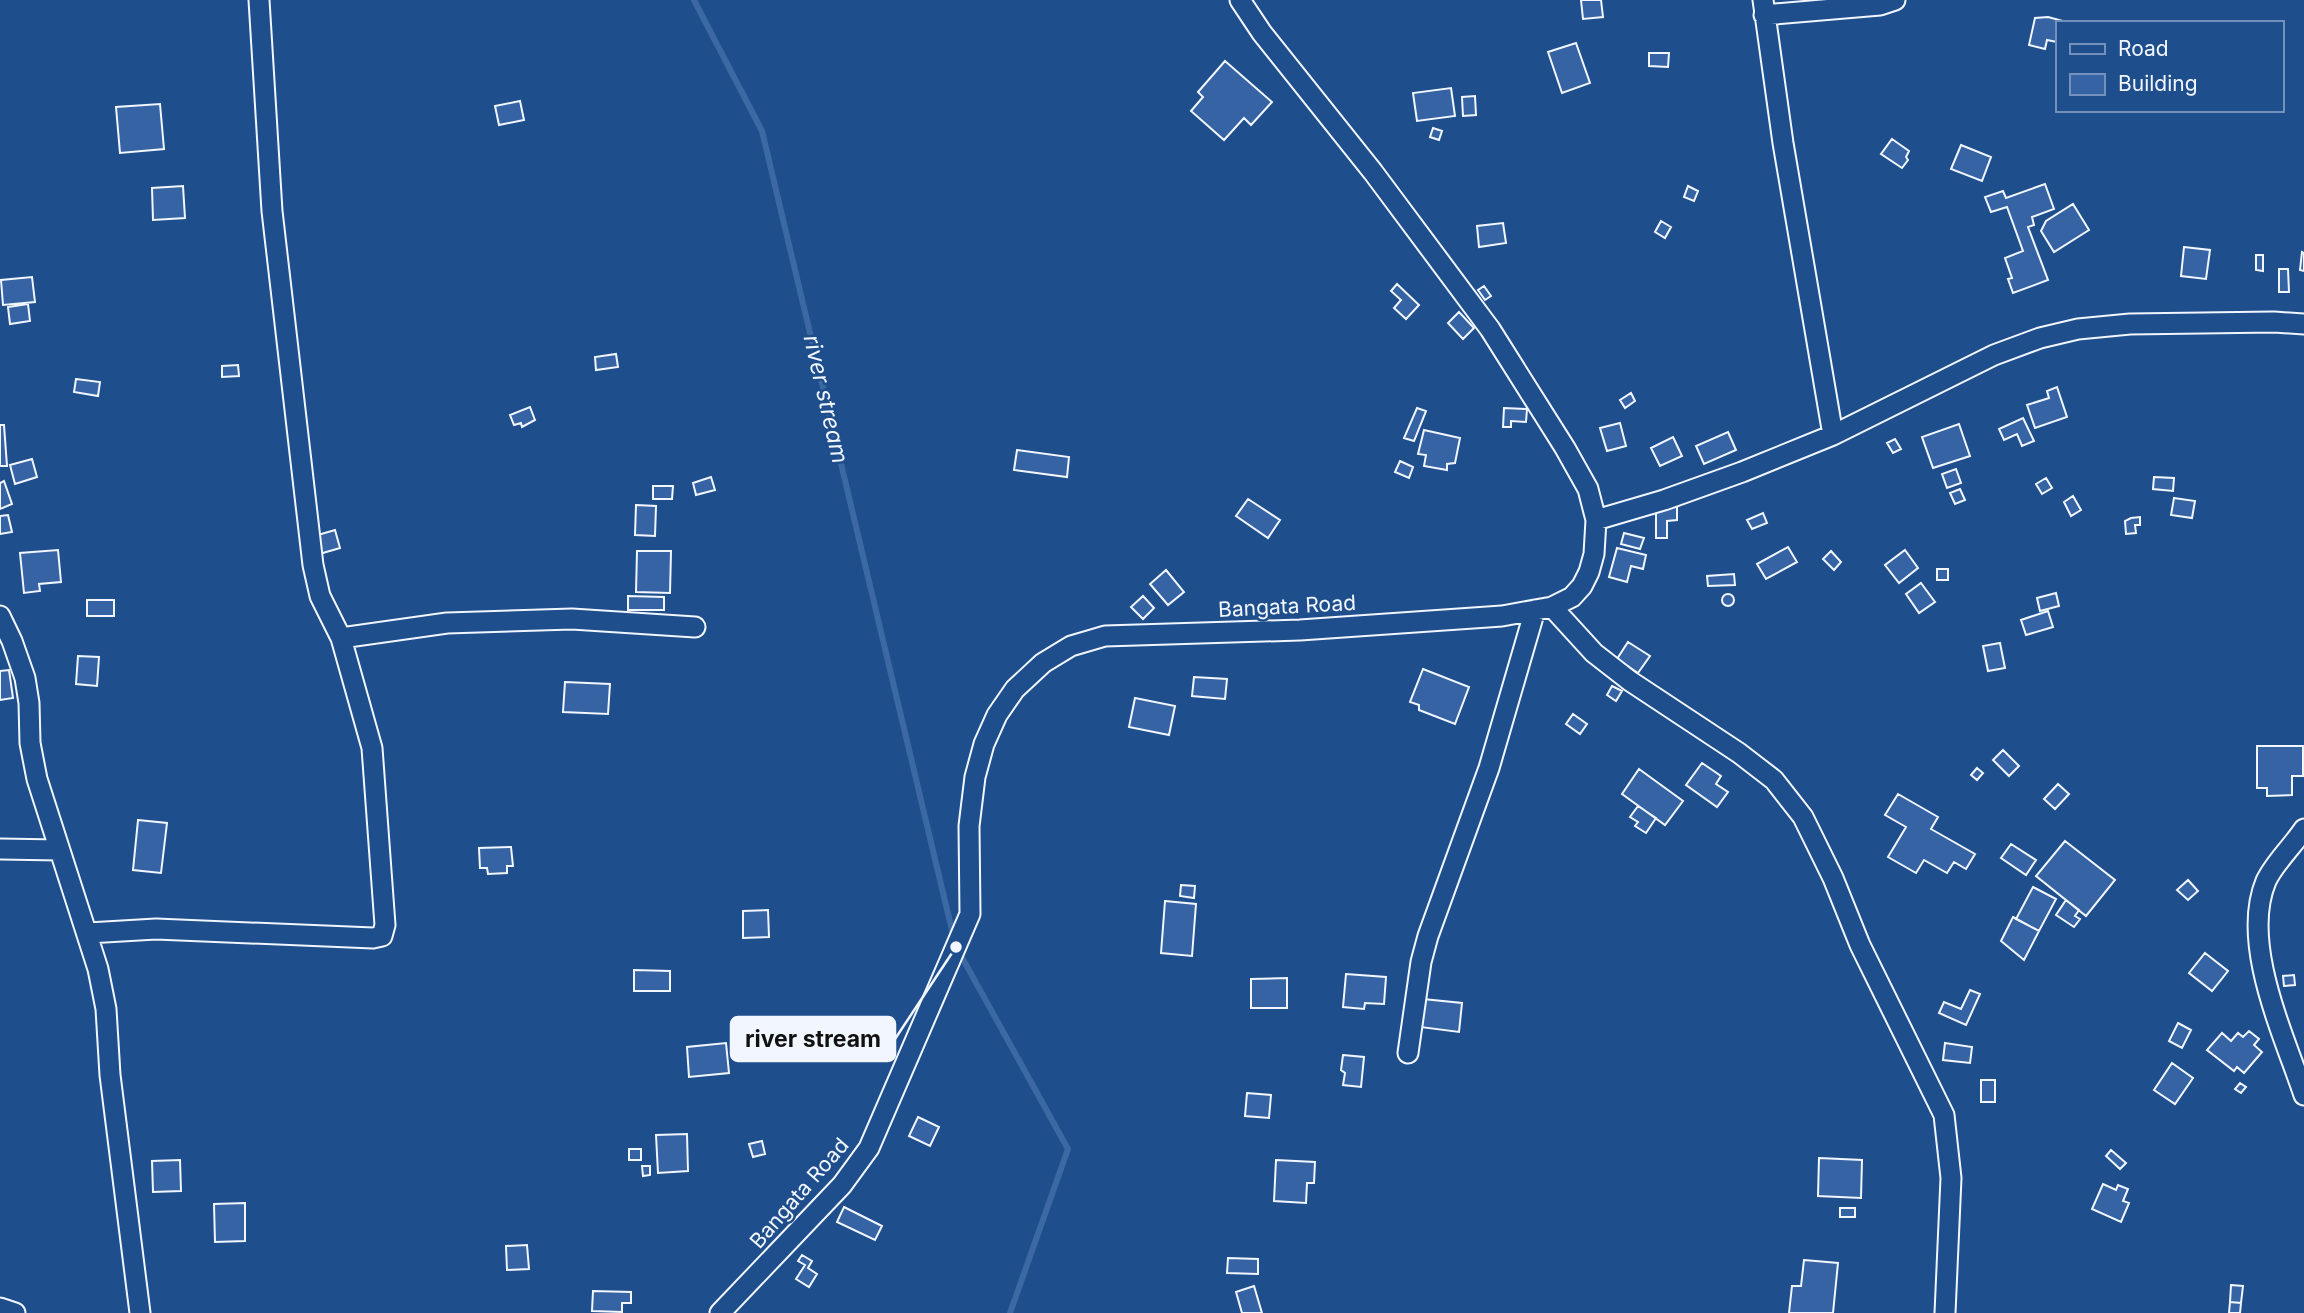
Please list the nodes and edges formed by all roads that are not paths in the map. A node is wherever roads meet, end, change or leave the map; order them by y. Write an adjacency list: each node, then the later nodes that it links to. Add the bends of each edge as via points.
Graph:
1 (259, 0): 11 (street, via 272,211 313,565 320,596)
2 (1240, 0): 7 (street, Bangata Road, via 1490,329 1565,447 1588,489)
3 (1895, 0): 4 (street, via 1880,5)
4 (1763, 7): 6 (street)
5 (2304, 324): 6 (street, via 2130,324 2040,338 1994,355)
6 (1833, 435): 7 (street, via 1729,477)
7 (1596, 520): 8 (street, Bangata Road, via 1594,554 1582,586 1572,597)
8 (1544, 608): 16 (street, via 1427,936); 21 (street, Bangata Road, via 1502,616 1300,630 1105,636 1071,646 1043,663 1015,689 984,744 969,826 970,914 869,1147 842,1185); 22 (street, via 1630,681 1774,780 1803,817 1944,1115 1951,1178)
9 (0, 616): 14 (street, via 25,678 32,755)
10 (695, 627): 11 (street, via 572,619 447,623)
11 (341, 638): 15 (street, via 372,748 385,925 382,936 156,929)
12 (2304, 829): 17 (street, via 2267,880 2258,939 2262,966)
13 (0, 849): 14 (street)
14 (59, 850): 15 (street)
15 (88, 933): 20 (street, via 106,1009)
16 (1408, 1053)
17 (2304, 1095)
18 (0, 1308): 19 (street)
19 (15, 1313)
20 (140, 1313)
21 (720, 1313)
22 (1945, 1313)

